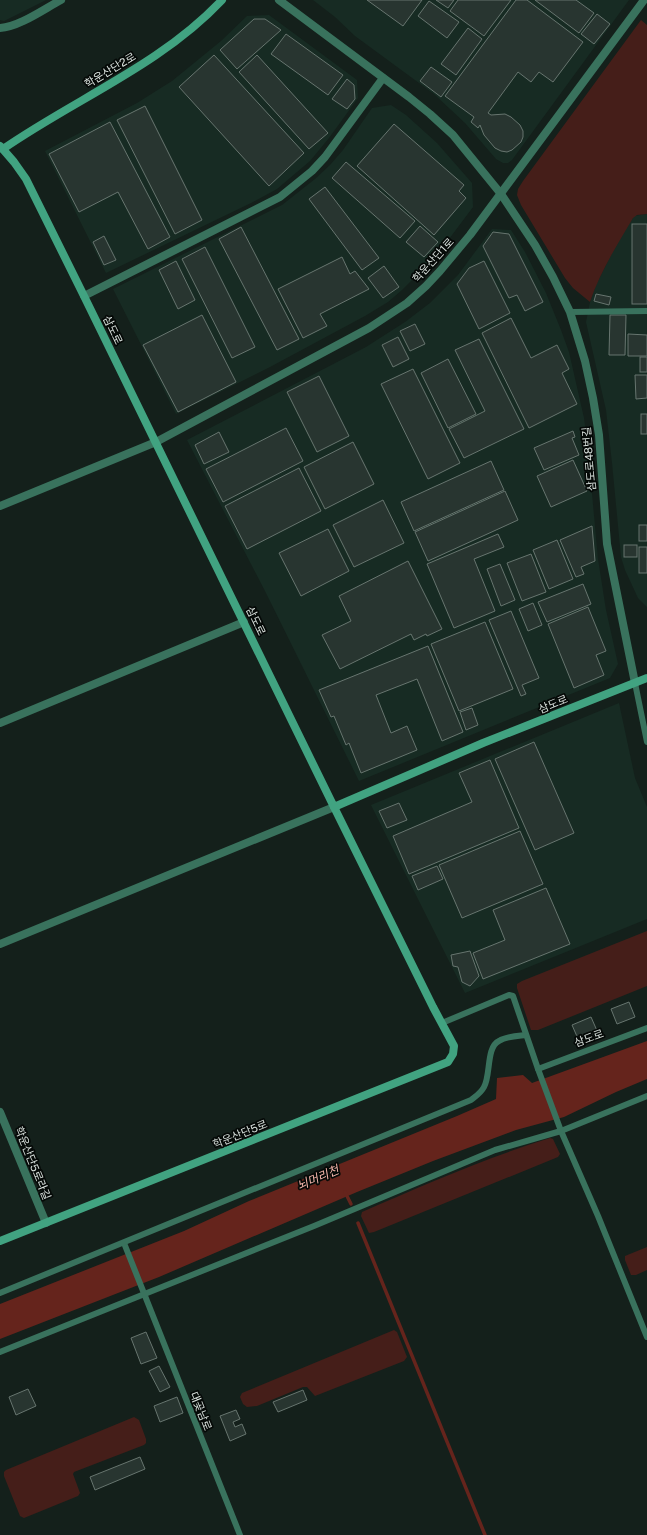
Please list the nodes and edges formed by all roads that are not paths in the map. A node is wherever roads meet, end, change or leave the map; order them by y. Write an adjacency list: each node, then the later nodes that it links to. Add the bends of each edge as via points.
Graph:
1 (61, 0): 5 (street, via 15,24)
2 (222, 0): 7 (street, 학운산단2로, via 178,40 130,72)
3 (279, 0): 6 (street, 삼도로48번길)
4 (644, 0): 8 (street, 학운산단1로)
5 (0, 28)
6 (383, 78): 8 (street, 삼도로48번길, via 442,125); 9 (street, via 325,157 280,197)
7 (1, 148): 9 (street, 삼도로, via 26,179)
8 (501, 194): 11 (street, 삼도로48번길, via 535,245); 12 (street, 학운산단1로, via 440,271 386,318)
9 (84, 296): 12 (street, 삼도로)
10 (647, 311): 11 (lane)
11 (570, 312): 16 (street, 삼도로48번길, via 593,398 599,435 607,544)
12 (156, 442): 13 (street, 학운산단1로); 14 (street, 삼도로)
13 (0, 506)
14 (244, 622): 17 (street); 19 (street, 삼도로)
15 (647, 678): 16 (street, 삼도로)
16 (635, 683): 18 (lane); 19 (street, 삼도로, via 483,743)
17 (0, 723)
18 (647, 742)
19 (334, 808): 20 (street); 21 (street, 학운산단5로)
20 (0, 944)
21 (442, 1023): 23 (lane, via 509,995 515,1000); 28 (street, 학운산단5로, via 454,1046 448,1062)
22 (647, 1028): 24 (lane, 삼도로)
23 (526, 1035): 24 (lane); 30 (lane, via 497,1041 492,1048 484,1087 471,1100)
24 (538, 1069): 27 (lane)
25 (647, 1096): 27 (lane)
26 (0, 1112): 28 (street, 학운산단5로라길)
27 (561, 1131): 32 (lane, via 495,1150 367,1205); 33 (lane)
28 (46, 1223): 29 (street, 학운산단5로)
29 (0, 1241)
30 (124, 1243): 31 (lane); 32 (lane, 대곶남로)
31 (0, 1293)
32 (143, 1294): 34 (lane); 35 (lane, 대곶남로)
33 (647, 1337)
34 (0, 1352)
35 (240, 1535)

